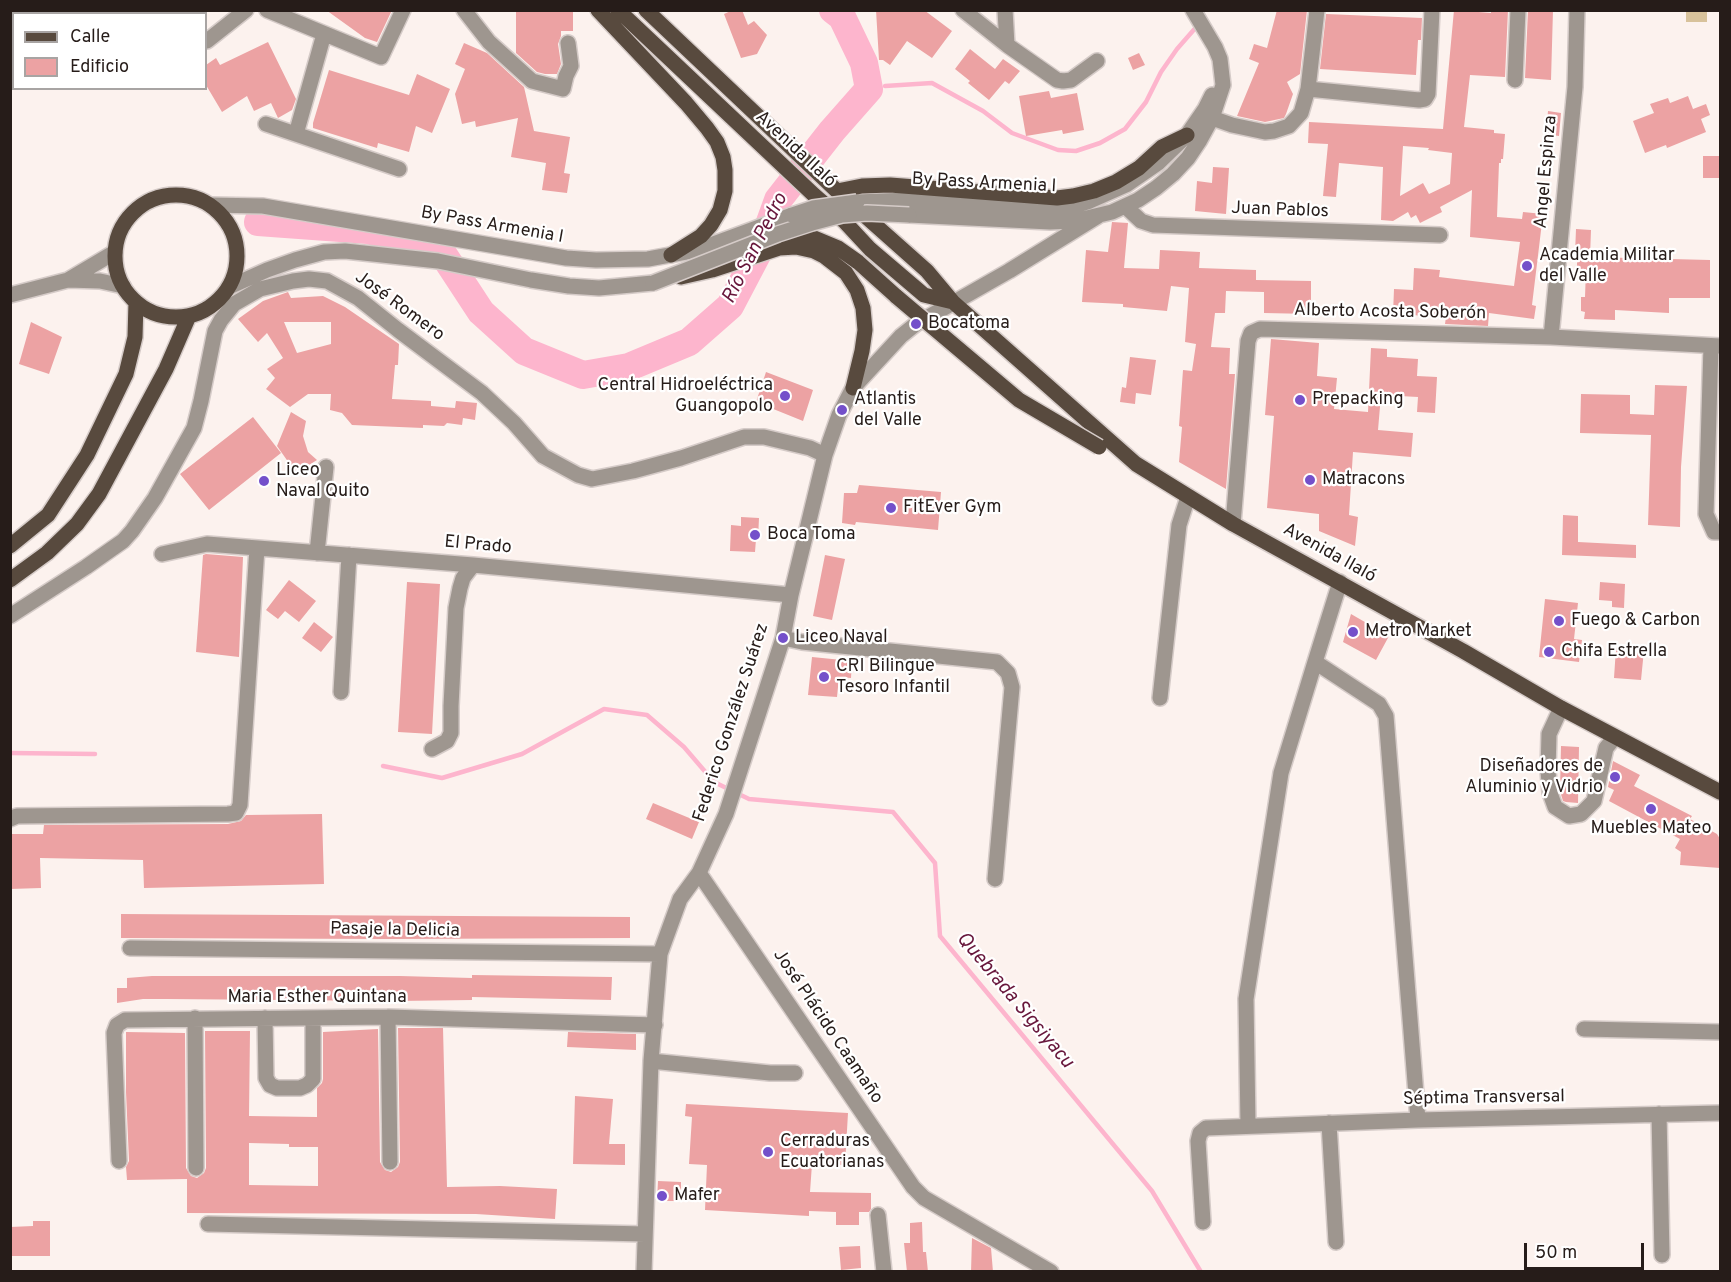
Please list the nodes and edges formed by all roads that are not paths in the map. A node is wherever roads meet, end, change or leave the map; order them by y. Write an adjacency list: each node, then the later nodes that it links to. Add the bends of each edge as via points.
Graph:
1 (246, 10): 16 (street)
2 (267, 10): 15 (street)
3 (403, 10): 15 (street, via 381,57)
4 (464, 10): 17 (street, via 489,42 532,81 563,89 571,66)
5 (598, 10): 36 (main road, via 686,103 717,142 723,157 725,191 720,210 701,236)
6 (618, 10): 43 (main road, Avenida Ilaló, via 870,249 924,295)
7 (646, 10): 28 (main road, Avenida Ilaló)
8 (963, 10): 18 (street)
9 (1005, 10): 18 (street)
10 (1193, 10): 20 (street, via 1215,47)
11 (1317, 10): 22 (street)
12 (1432, 10): 22 (street, via 1425,99)
13 (1518, 10): 21 (street)
14 (1577, 10): 45 (street, Angel Espinza, via 1575,87)
15 (324, 34): 25 (street)
16 (207, 41)
17 (568, 43)
18 (1007, 45): 19 (street, via 1057,80 1071,80)
19 (1097, 62)
20 (1221, 70): 23 (street, By Pass Armenia I, via 1223,85); 26 (street, By Pass Armenia I, via 1205,109)
21 (1515, 80)
22 (1308, 89): 23 (street, via 1300,113 1289,126 1274,131 1254,130)
23 (1212, 118): 30 (street, By Pass Armenia I, via 1188,158 1173,174)
24 (266, 124): 25 (street)
25 (296, 134): 27 (street)
26 (1187, 135): 28 (main road, via 1162,147 1116,182 1073,196 890,185); 31 (street, By Pass Armenia I, via 1158,163 1126,185)
27 (399, 169)
28 (832, 186): 43 (main road, Avenida Ilaló, via 927,272)
29 (210, 205): 35 (main road, via 175,194 157,197 128,218); 36 (street, By Pass Armenia I, via 263,206 566,258 622,261); 40 (main road, via 233,234 236,270)
30 (1125, 206): 32 (street, By Pass Armenia I); 34 (street, Juan Pablos, via 1141,221 1153,225)
31 (1051, 215): 32 (street, By Pass Armenia I, via 1074,221); 33 (street, By Pass Armenia I, bridge, via 867,213 842,215); 36 (street, By Pass Armenia I, bridge, via 908,200 835,204)
32 (1098, 216): 43 (street, Federico González Suárez)
33 (778, 234): 38 (street, By Pass Armenia I, bridge); 49 (main road, bridge, via 826,241 848,254 1019,400)
34 (1440, 235)
35 (115, 252): 37 (street); 39 (main road)
36 (671, 255)
37 (68, 280): 39 (street); 41 (street)
38 (654, 283): 40 (street, By Pass Armenia I, via 599,288 569,286 438,261 345,251 295,260); 47 (main road, bridge, via 712,270 778,248 796,247 824,256 846,273 863,308 865,330)
39 (123, 286): 42 (main road)
40 (229, 287): 44 (main road, via 212,306)
41 (10, 295)
42 (135, 302): 44 (main road, via 155,314); 54 (main road, via 135,337 126,374 87,455 48,515)
43 (953, 302): 47 (street, Federico González Suárez, via 901,336); 49 (main road, Avenida Ilaló)
44 (189, 316): 60 (main road, via 166,369 99,494 77,524 47,553)
45 (1551, 336): 46 (street, Alberto Acosta Soberón); 52 (street, Alberto Acosta Soberón, via 1260,329 1251,333)
46 (1716, 346): 53 (street, via 1706,514 1714,532)
47 (853, 388): 48 (street, Federico González Suárez)
48 (825, 455): 62 (street, Federico González Suárez); 63 (street, José Romero, via 764,436 744,436 633,471 592,479 578,475 543,456 482,393 358,298 327,280 292,281 260,289 234,304 220,320 214,331 194,428 132,531 86,567)
49 (1136, 464): 51 (main road, Avenida Ilaló)
50 (326, 467): 56 (street)
51 (1188, 497): 52 (main road, Avenida Ilaló); 67 (street, via 1179,525)
52 (1233, 524): 61 (main road, Avenida Ilaló)
53 (1720, 532)
54 (10, 546)
55 (257, 548): 56 (street, El Prado); 57 (street, El Prado, via 207,544); 72 (street, via 240,805 236,813)
56 (316, 552): 58 (street, El Prado)
57 (162, 555)
58 (349, 555): 59 (street, El Prado); 66 (street)
59 (473, 565): 62 (street, El Prado); 70 (street, via 463,578 456,608 451,733 447,741)
60 (10, 580)
61 (1340, 582): 65 (street); 68 (main road, Avenida Ilaló)
62 (791, 595): 64 (street, Federico González Suárez)
63 (10, 616)
64 (783, 638): 73 (street, Federico González Suárez, via 726,813); 74 (street, via 998,662 1008,673 1012,687)
65 (1316, 662): 88 (street, via 1379,704 1386,716); 90 (street, via 1281,773 1246,999)
66 (341, 692)
67 (1160, 698)
68 (1561, 708): 69 (main road, Avenida Ilaló); 69 (street, via 1549,734 1548,771 1555,807 1569,816 1581,814 1594,801 1606,748)
69 (1615, 737): 71 (main road, Avenida Ilaló)
70 (432, 749)
71 (1720, 792)
72 (10, 819)
73 (699, 873): 76 (street, Federico González Suárez, via 680,899); 102 (street, José Plácido Caamaño, via 913,1187 924,1198)
74 (995, 879)
75 (130, 948): 76 (street, Pasaje la Delicia)
76 (660, 954): 81 (street, Federico González Suárez)
77 (312, 1017): 78 (street, Maria Esther Quintana); 80 (street, Maria Esther Quintana); 80 (street, via 313,1079 300,1088 277,1088 266,1078)
78 (388, 1017): 81 (street, Maria Esther Quintana); 92 (street)
79 (195, 1018): 80 (street, Maria Esther Quintana); 91 (street, Maria Esther Quintana, via 125,1020 117,1025 114,1033); 93 (street)
80 (265, 1018)
81 (655, 1025): 84 (street, Federico González Suárez)
82 (1584, 1029): 83 (street)
83 (1720, 1032)
84 (651, 1061): 85 (street); 97 (street, Federico González Suárez)
85 (795, 1073)
86 (1720, 1113): 87 (street, Séptima Transversal)
87 (1659, 1114): 88 (street, Séptima Transversal); 99 (street)
88 (1418, 1120): 89 (street, Séptima Transversal)
89 (1329, 1123): 90 (street, Séptima Transversal); 98 (street)
90 (1248, 1125): 95 (street, Séptima Transversal, via 1206,1128 1200,1133)
91 (119, 1161)
92 (390, 1162)
93 (196, 1168)
94 (878, 1215): 101 (street)
95 (1203, 1222)
96 (208, 1224): 97 (street)
97 (645, 1234): 100 (street, Federico González Suárez)
98 (1336, 1242)
99 (1662, 1255)
100 (644, 1272)
101 (884, 1272)
102 (1051, 1272)

